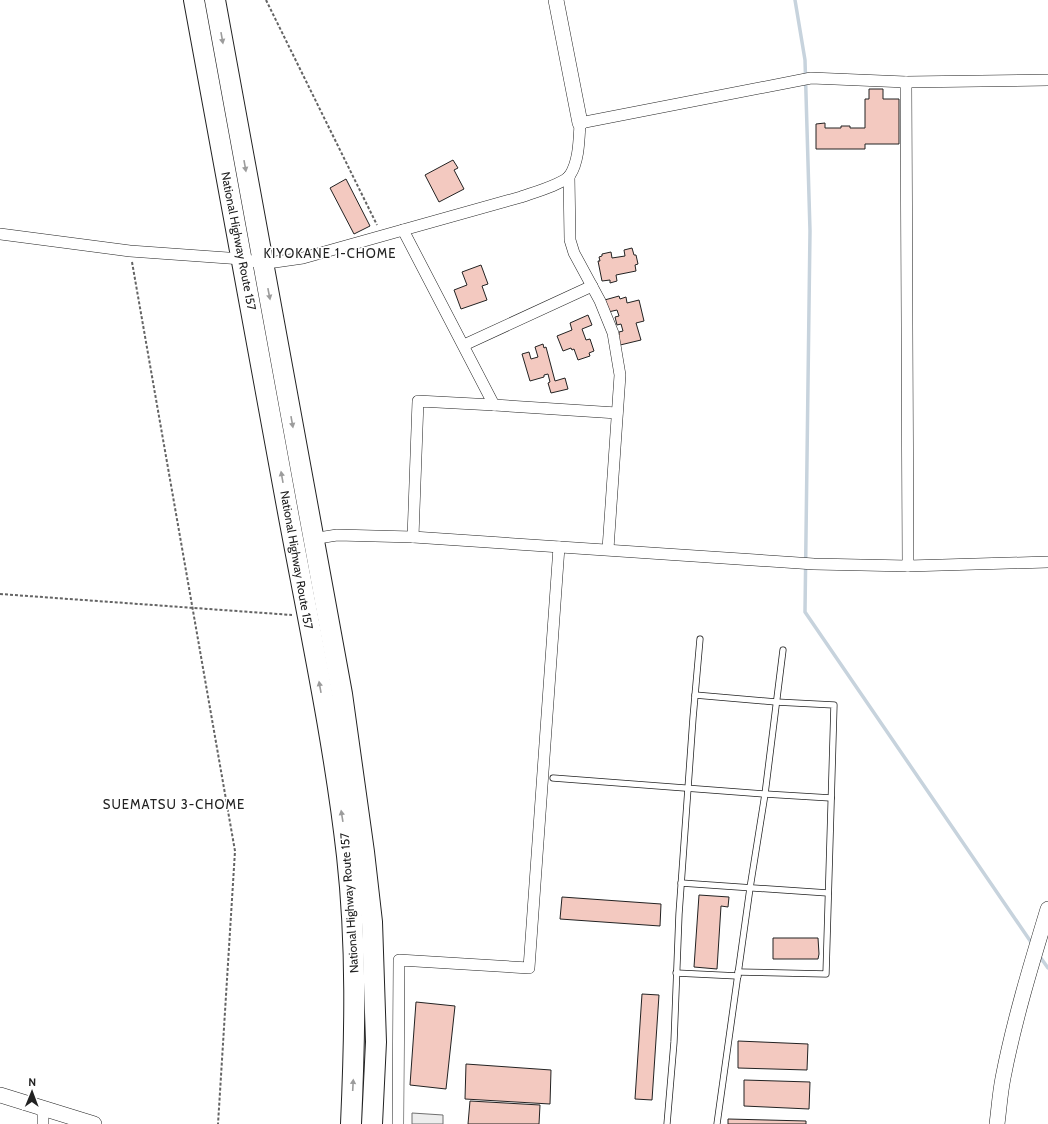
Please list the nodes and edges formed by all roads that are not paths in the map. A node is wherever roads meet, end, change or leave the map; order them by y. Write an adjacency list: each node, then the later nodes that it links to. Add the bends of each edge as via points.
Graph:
1 (194, 0): 10 (highway, National Highway Route 157)
2 (215, 0): 11 (highway, National Highway Route 157, one-way to 11)
3 (556, 0): 6 (street)
4 (1048, 80): 5 (street)
5 (906, 82): 6 (street, via 811,78); 21 (street)
6 (580, 123): 7 (street, via 578,153)
7 (569, 176): 8 (street, via 553,186 522,197); 12 (street, via 570,240 574,253)
8 (403, 230): 11 (street, via 303,258); 13 (street)
9 (0, 234): 10 (street, via 130,251)
10 (242, 259): 11 (street); 40 (highway, National Highway Route 157, one-way to 10, via 355,1003 347,856 332,752)
11 (262, 263): 17 (highway, National Highway Route 157, one-way to 17)
12 (592, 286): 13 (street); 15 (street, via 613,333 620,375)
13 (464, 345): 14 (street)
14 (494, 405): 15 (street); 16 (street, via 418,401)
15 (617, 413): 19 (street)
16 (413, 537): 17 (street, via 337,535); 18 (street)
17 (312, 538): 41 (highway, National Highway Route 157, via 343,702 364,844 372,922 376,1042)
18 (559, 547): 19 (street); 42 (street, via 529,968 400,960)
19 (608, 549): 21 (street, via 814,564)
20 (1048, 562): 21 (street)
21 (908, 566)
22 (700, 639): 24 (lane)
23 (783, 650): 25 (lane)
24 (695, 695): 25 (lane); 27 (lane)
25 (776, 702): 28 (lane); 29 (lane, via 834,705)
26 (553, 778): 27 (lane)
27 (688, 788): 28 (lane); 30 (lane)
28 (765, 794): 29 (lane); 31 (lane)
29 (831, 798): 32 (lane)
30 (681, 883): 31 (lane); 34 (lane)
31 (750, 888): 32 (lane); 35 (lane)
32 (828, 893): 35 (lane, via 826,974)
33 (1048, 909): 45 (street, via 1011,1041 1002,1080)
34 (676, 973): 35 (lane); 43 (lane)
35 (738, 974): 44 (lane)
36 (0, 1095): 37 (street)
37 (43, 1108): 38 (street); 39 (street)
38 (43, 1124)
39 (94, 1124)
40 (351, 1124)
41 (372, 1124)
42 (398, 1124)
43 (668, 1124)
44 (717, 1124)
45 (997, 1124)

